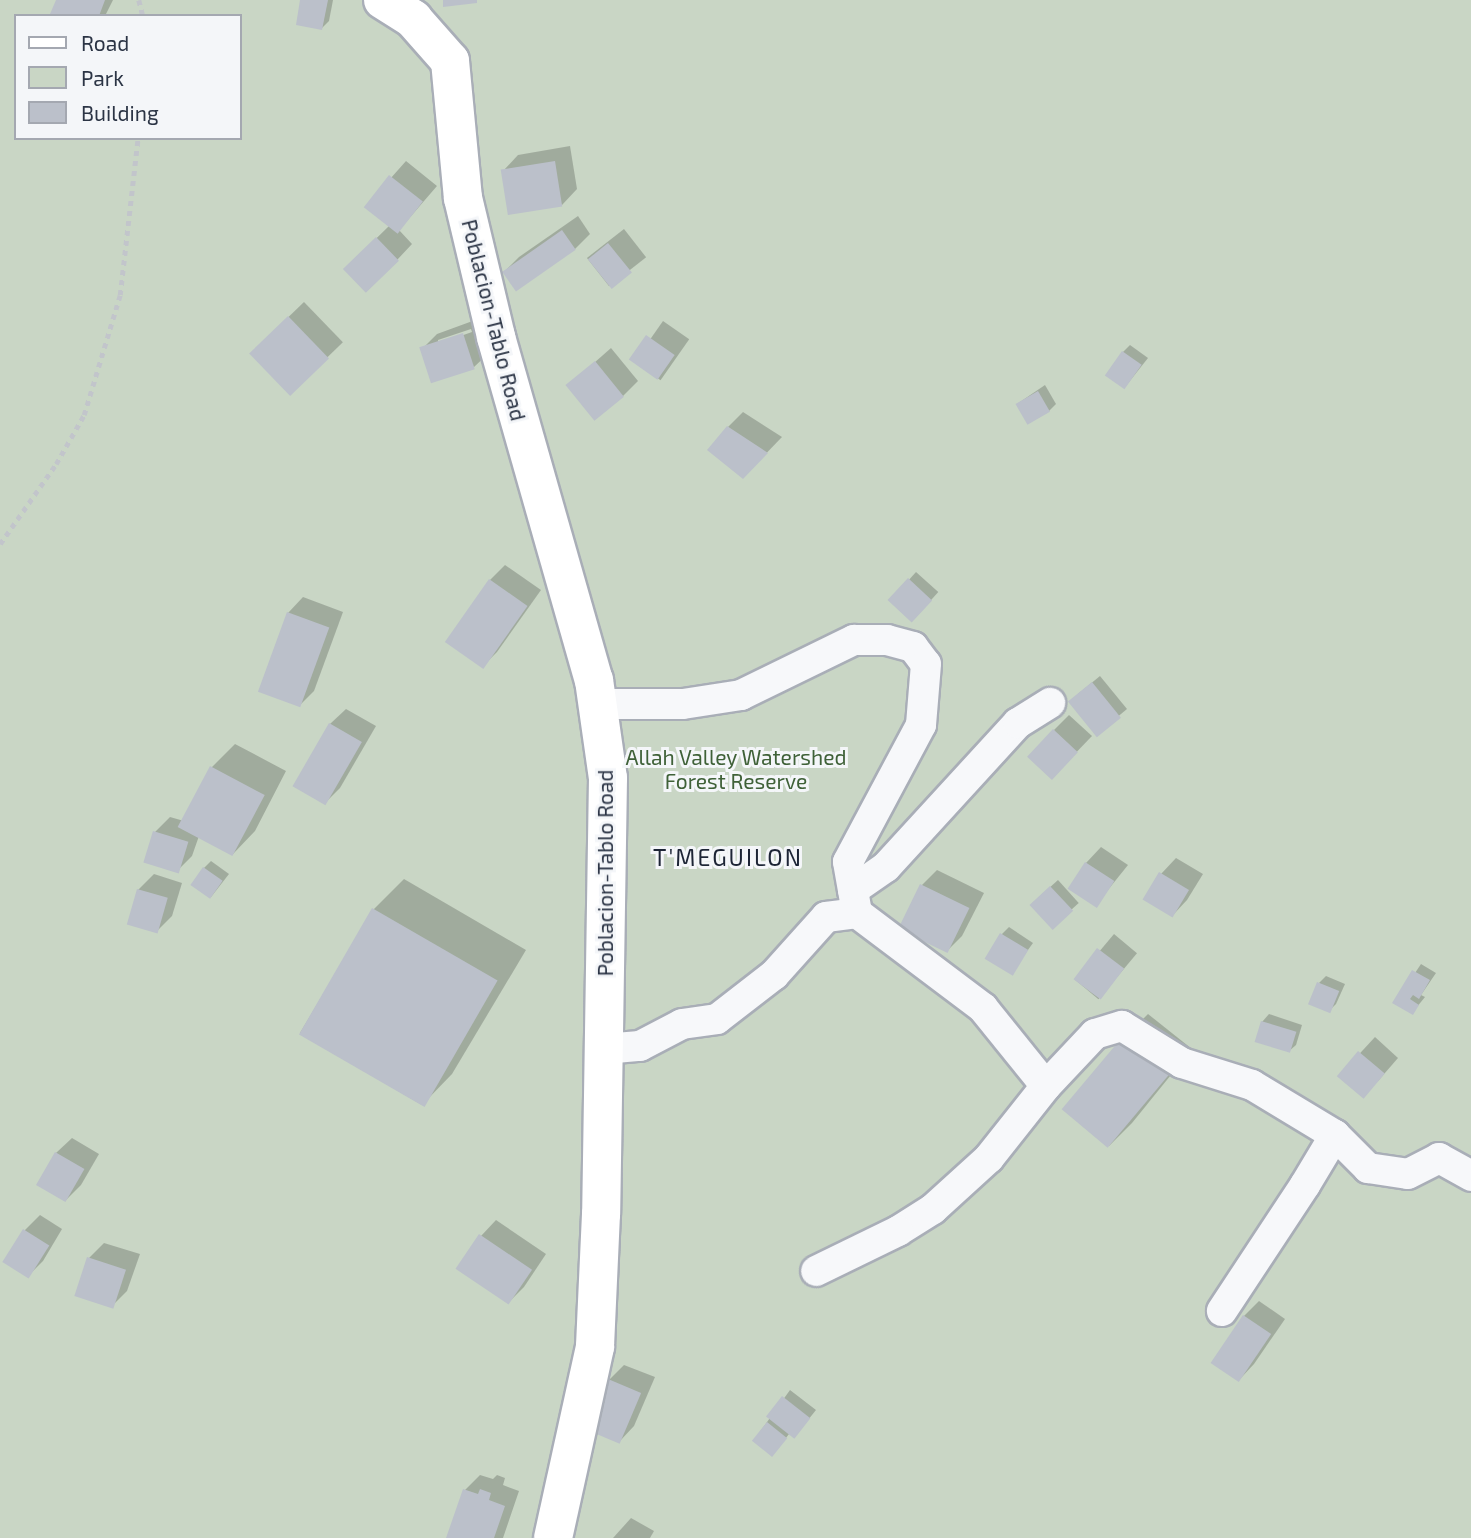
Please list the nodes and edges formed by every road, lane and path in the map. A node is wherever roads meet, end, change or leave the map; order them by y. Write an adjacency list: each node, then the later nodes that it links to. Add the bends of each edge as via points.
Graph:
1 (383, 0): 5 (street, Poblacion-Tablo Road, via 413,19 450,61 463,198 496,337)
2 (138, 140): 3 (path, via 120,295 83,415 56,464)
3 (0, 544)
4 (1050, 703): 6 (street, via 1018,723)
5 (597, 704): 6 (street, via 683,704 741,695 854,640 887,640 913,647 926,664 921,725 848,862); 7 (street, Poblacion-Tablo Road, via 608,778)
6 (855, 902): 7 (street, via 826,917 774,975 717,1019 682,1024 640,1046); 8 (street, via 983,1008)
7 (604, 1049): 13 (street, Poblacion-Tablo Road, via 595,1347)
8 (1046, 1086): 9 (street, via 1095,1034 1122,1026 1182,1063 1252,1084); 11 (street, via 989,1158 933,1209)
9 (1335, 1136): 10 (street, via 1368,1168 1409,1174 1439,1158); 12 (street)
10 (1471, 1176)
11 (816, 1271)
12 (1222, 1311)
13 (553, 1538)

